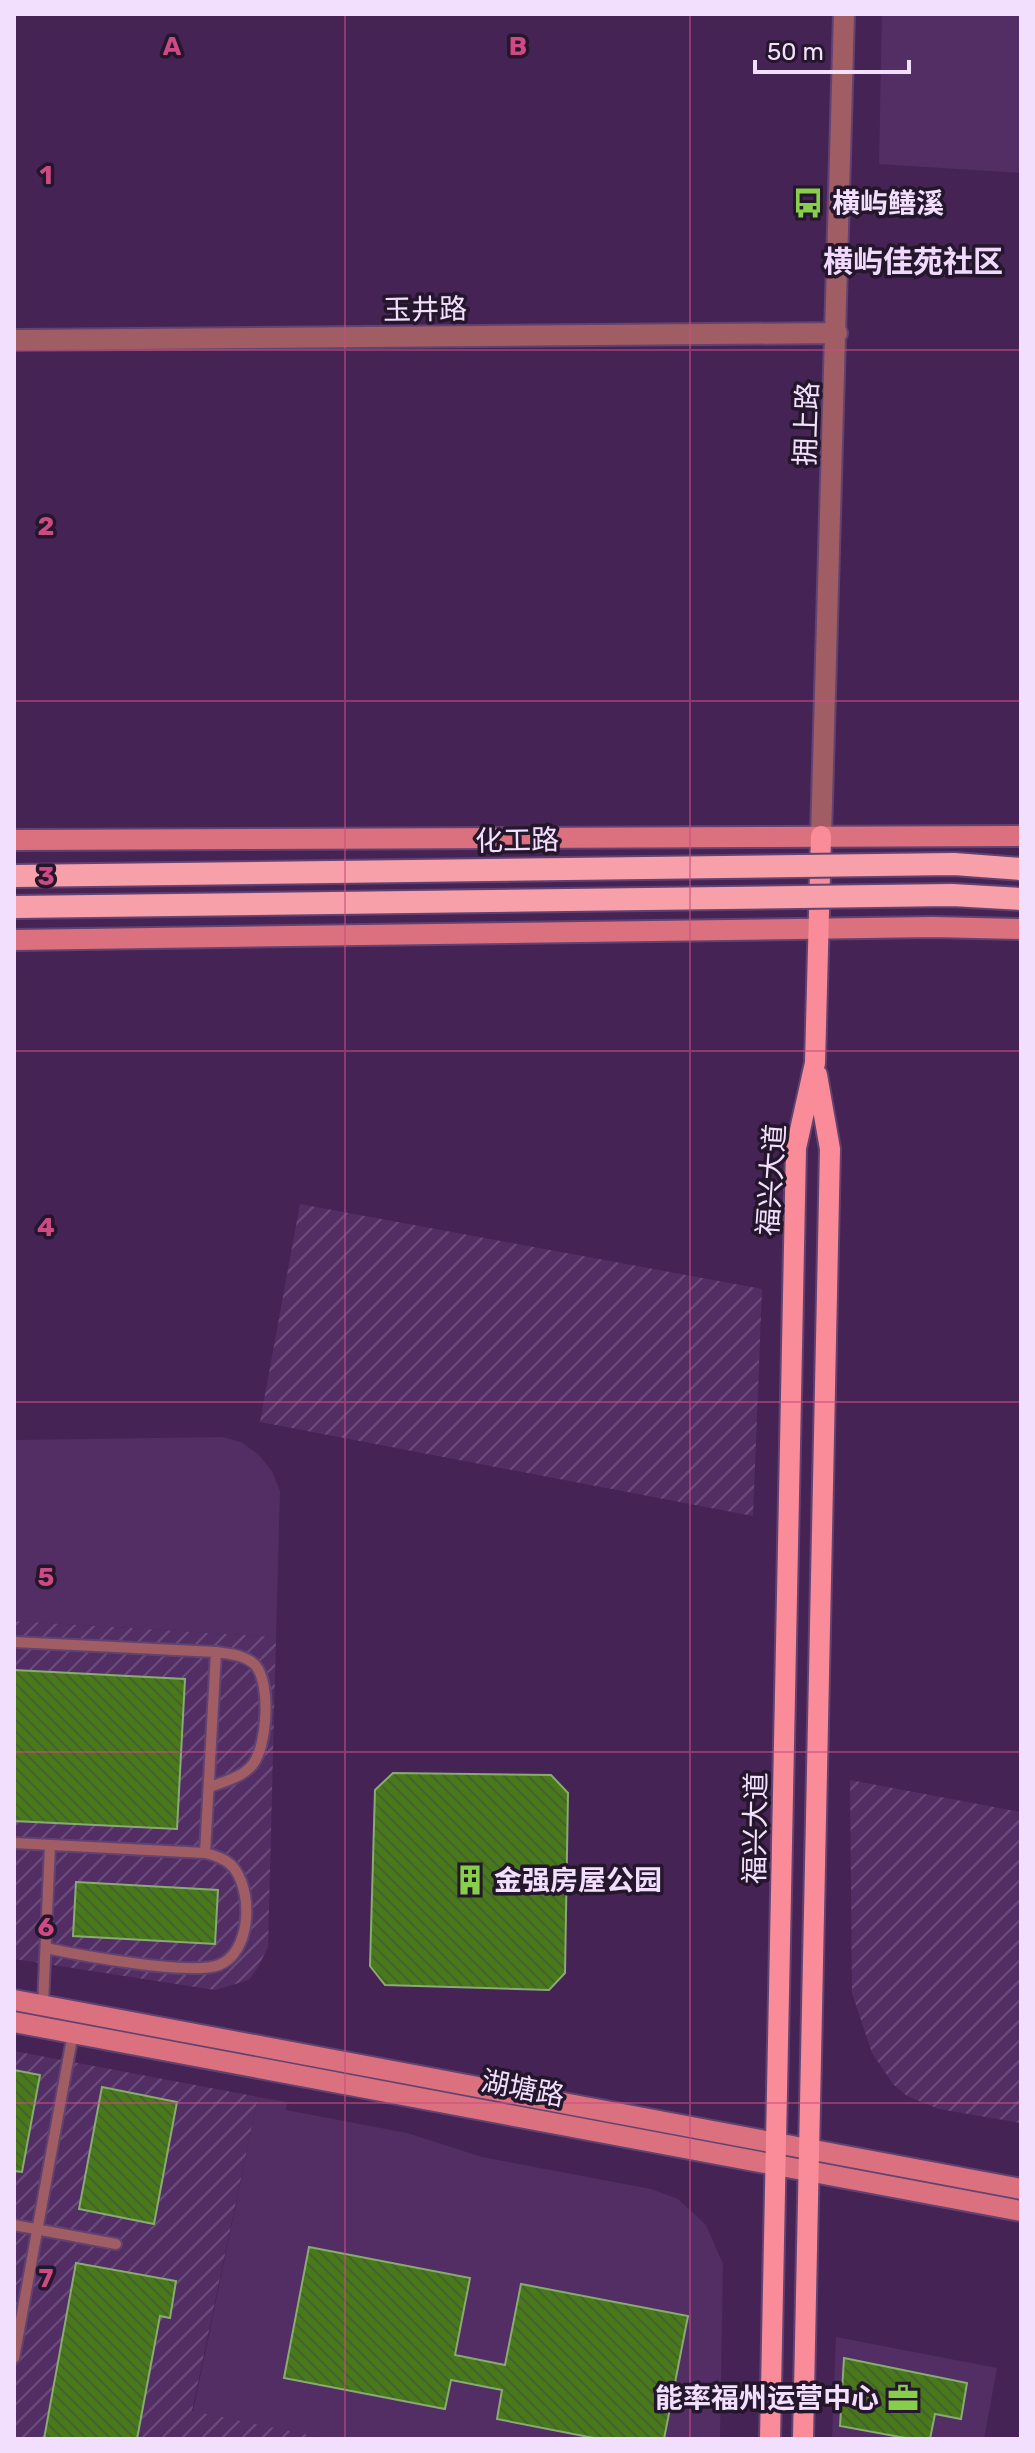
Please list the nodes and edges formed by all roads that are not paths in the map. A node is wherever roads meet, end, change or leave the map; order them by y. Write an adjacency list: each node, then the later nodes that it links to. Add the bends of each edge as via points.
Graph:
1 (844, 14): 2 (street, 拥上路)
2 (837, 333): 3 (street, 玉井路); 4 (street, 拥上路)
3 (14, 340)
4 (821, 836): 5 (main road); 6 (main road); 12 (main road)
5 (1021, 836)
6 (14, 840)
7 (1021, 869): 8 (highway, 化工路, bridge, via 954,864)
8 (14, 876)
9 (1021, 899): 10 (highway, bridge, via 952,895)
10 (14, 907)
11 (1021, 929): 12 (main road)
12 (819, 930): 13 (main road); 14 (main road)
13 (14, 940)
14 (815, 1063): 26 (main road, 福兴大道, via 796,1148); 27 (main road, 福兴大道, via 830,1149)
15 (14, 1642): 16 (lane)
16 (216, 1652): 17 (lane); 17 (lane, via 255,1664 265,1691 263,1738 253,1764 242,1774)
17 (209, 1787): 20 (lane)
18 (14, 1843): 19 (lane)
19 (50, 1845): 20 (lane); 21 (lane)
20 (205, 1853): 21 (lane, via 228,1863 242,1885 242,1939 231,1958 197,1968)
21 (46, 1948): 23 (lane)
22 (14, 2000): 23 (main road, 湖塘路)
23 (43, 2005): 26 (main road, 湖塘路)
24 (14, 2022): 25 (main road, 湖塘路)
25 (73, 2033): 28 (main road, 湖塘路); 32 (lane)
26 (777, 2142): 27 (main road, 湖塘路); 28 (main road, 福兴大道)
27 (809, 2159): 28 (main road, 湖塘路); 29 (main road, 湖塘路); 30 (main road, 湖塘路); 36 (main road, 福兴大道)
28 (776, 2164): 35 (main road, 福兴大道)
29 (1021, 2189)
30 (1021, 2211)
31 (14, 2225): 32 (lane)
32 (38, 2229): 33 (lane); 34 (lane)
33 (116, 2244)
34 (14, 2358)
35 (770, 2439)
36 (803, 2439)

